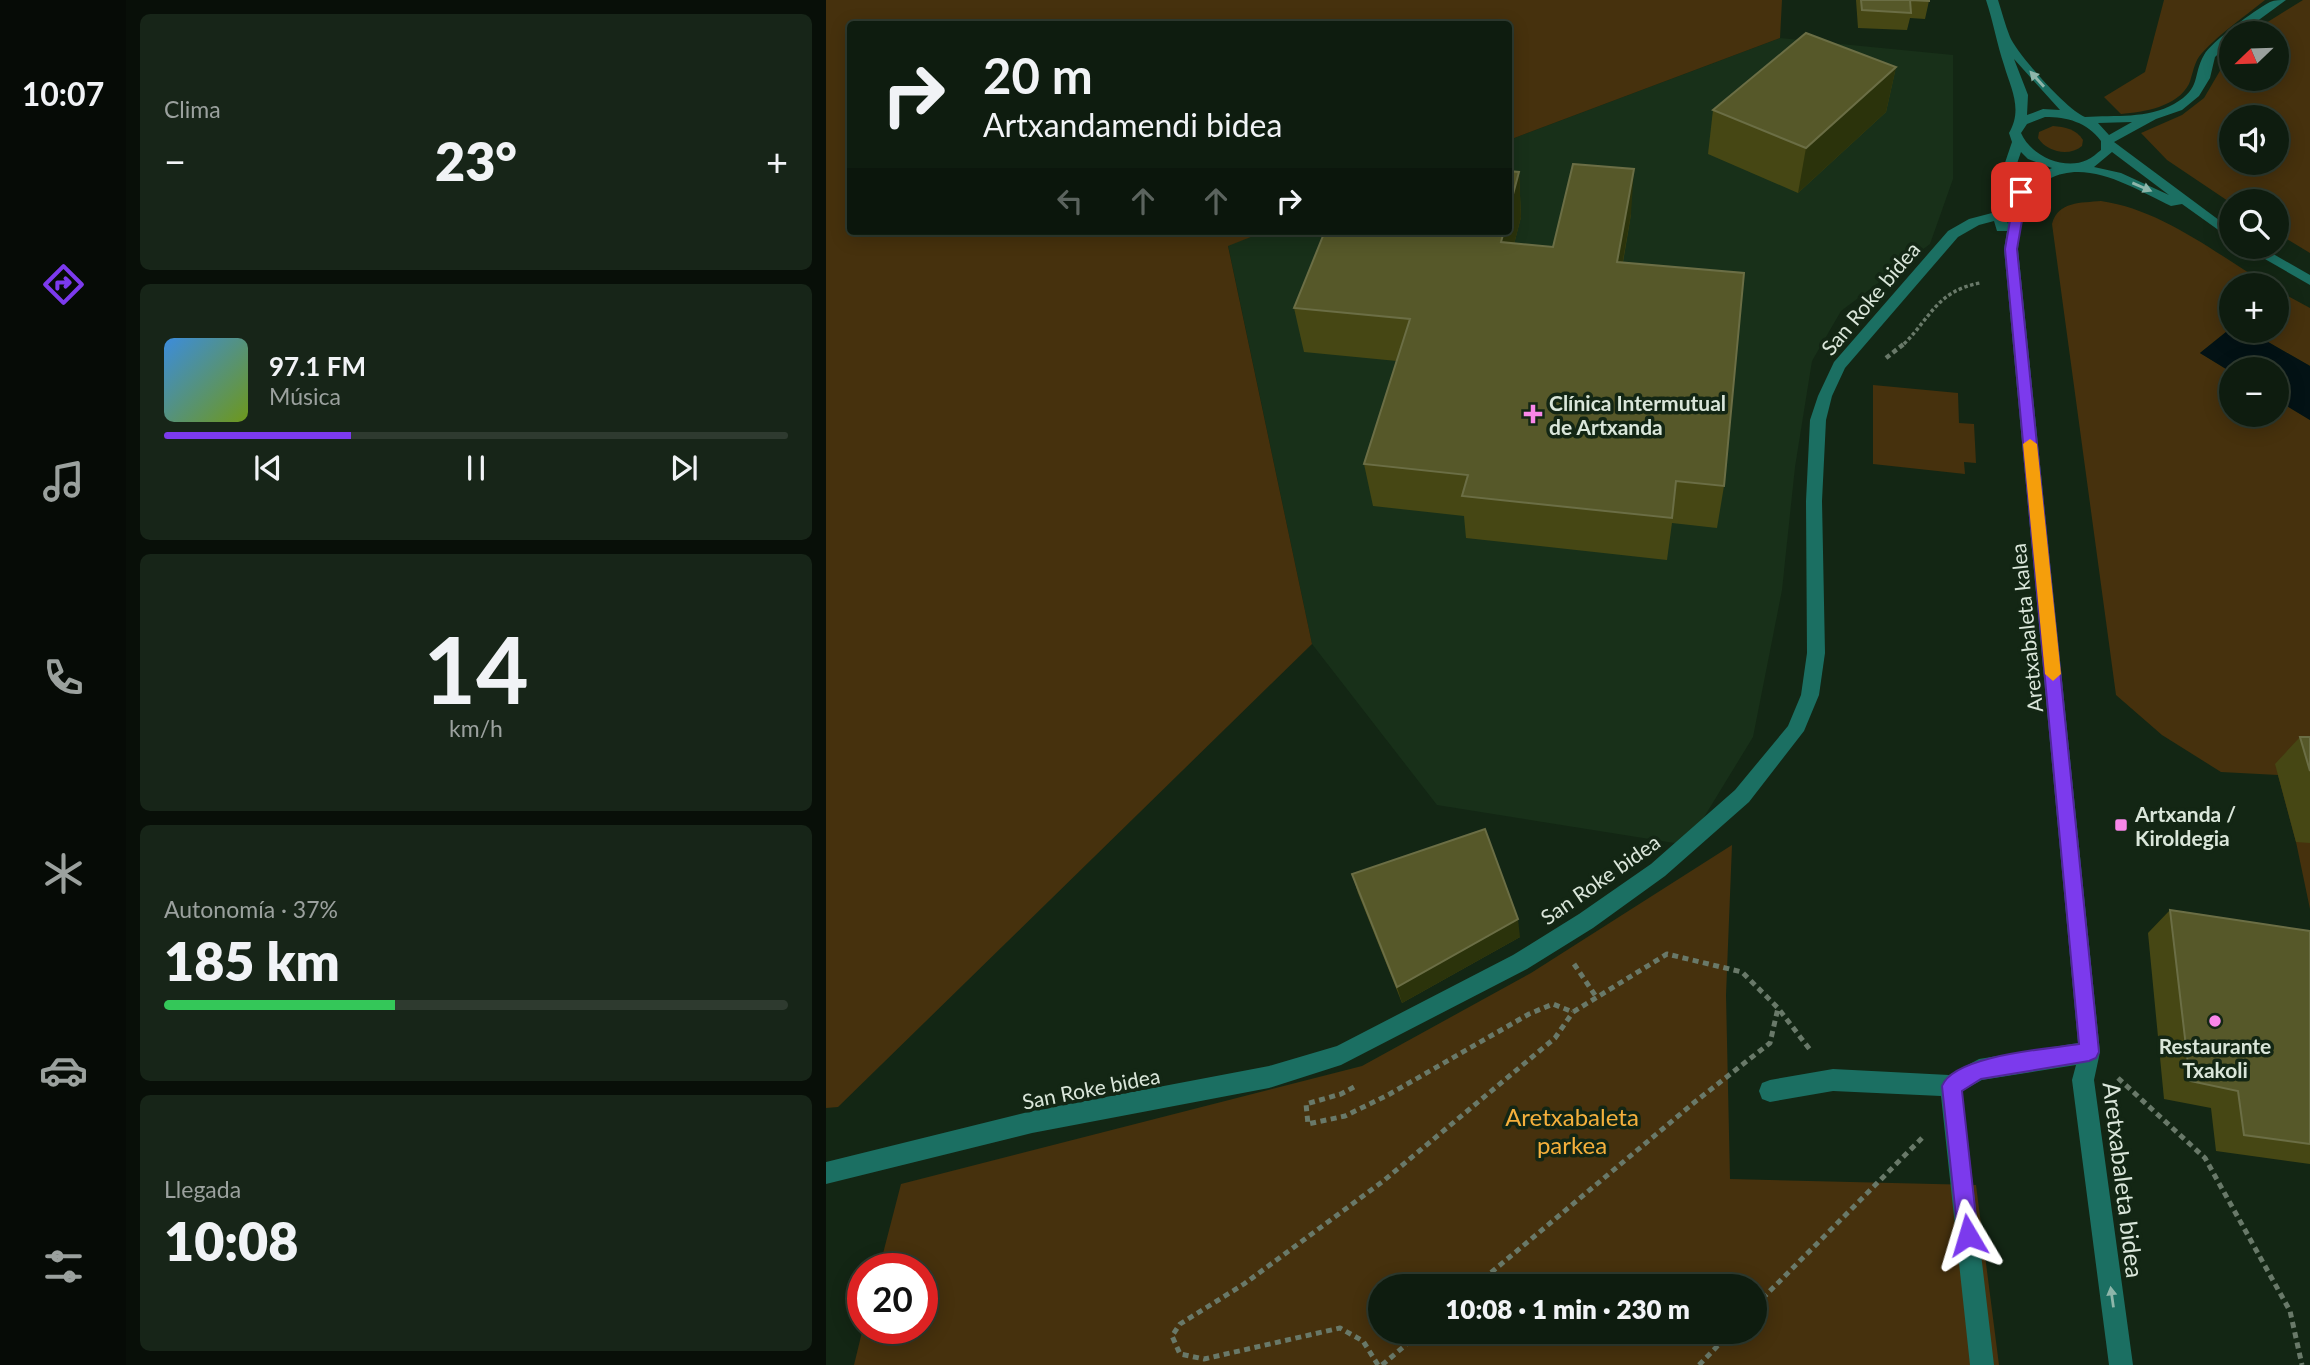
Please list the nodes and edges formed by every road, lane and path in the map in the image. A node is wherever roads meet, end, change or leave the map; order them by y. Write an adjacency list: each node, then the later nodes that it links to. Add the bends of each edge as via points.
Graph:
1 (1992, 0): 4 (street)
2 (2280, 0): 3 (street)
3 (2250, 21)
4 (2005, 40): 7 (street, one-way to 4, via 2039,82); 8 (street, via 2008,63 2022,95)
5 (2219, 46): 6 (street, via 2209,56 2195,93 2178,107)
6 (2152, 116): 7 (street, via 2122,121); 9 (street)
7 (2079, 118): 8 (street, via 2043,113); 9 (street, via 2095,126)
8 (2021, 121): 10 (street, via 2015,128)
9 (2108, 142): 12 (street, via 2102,158); 13 (street)
10 (2017, 144): 11 (street, via 2036,159); 14 (street, via 1997,204)
11 (2065, 167): 12 (street); 16 (street, Aretxabaleta kalea, via 2031,182 2021,192)
12 (2080, 167): 13 (street, one-way to 13, via 2117,176)
13 (2202, 215): 15 (street)
14 (1998, 216): 16 (street, Aretxabaleta kalea); 31 (street, San Roke bidea, via 1953,234 1839,366 1818,420 1816,653 1810,695 1795,731 1772,762 1742,796 1658,870 1520,962 1341,1055 1269,1077 1032,1122)
15 (2219, 227)
16 (2011, 249): 23 (street, Aretxabaleta kalea)
17 (2272, 259): 18 (street)
18 (2310, 281)
19 (1980, 283): 20 (path, via 1958,287 1942,298 1899,351)
20 (1878, 360)
21 (1573, 962): 22 (path)
22 (1597, 998): 24 (path, via 1667,954 1742,972); 25 (path)
23 (2085, 1002): 26 (street, Aretxabaleta bidea)
24 (1778, 1008): 27 (path); 32 (path, via 1770,1043)
25 (1573, 1012): 30 (path, via 1553,1004 1529,1014 1345,1116 1308,1124); 36 (path, via 1555,1038 1382,1182 1244,1284 1180,1324 1172,1336 1180,1354 1204,1359 1340,1328 1363,1341)
26 (2089, 1052): 29 (street, via 1979,1070); 39 (street, Aretxabaleta bidea, one-way to 26, via 2083,1080); 40 (path, via 2205,1158 2290,1311)
27 (1833, 1080): 28 (street); 29 (street)
28 (1770, 1091)
29 (1952, 1096): 33 (path); 38 (street)
30 (1306, 1104)
31 (826, 1173)
32 (1490, 1274)
33 (1767, 1293)
34 (1407, 1344): 36 (path)
35 (1719, 1344): 37 (path)
36 (1380, 1365)
37 (1699, 1365)
38 (1982, 1365)
39 (2121, 1365)
40 (2302, 1365)

